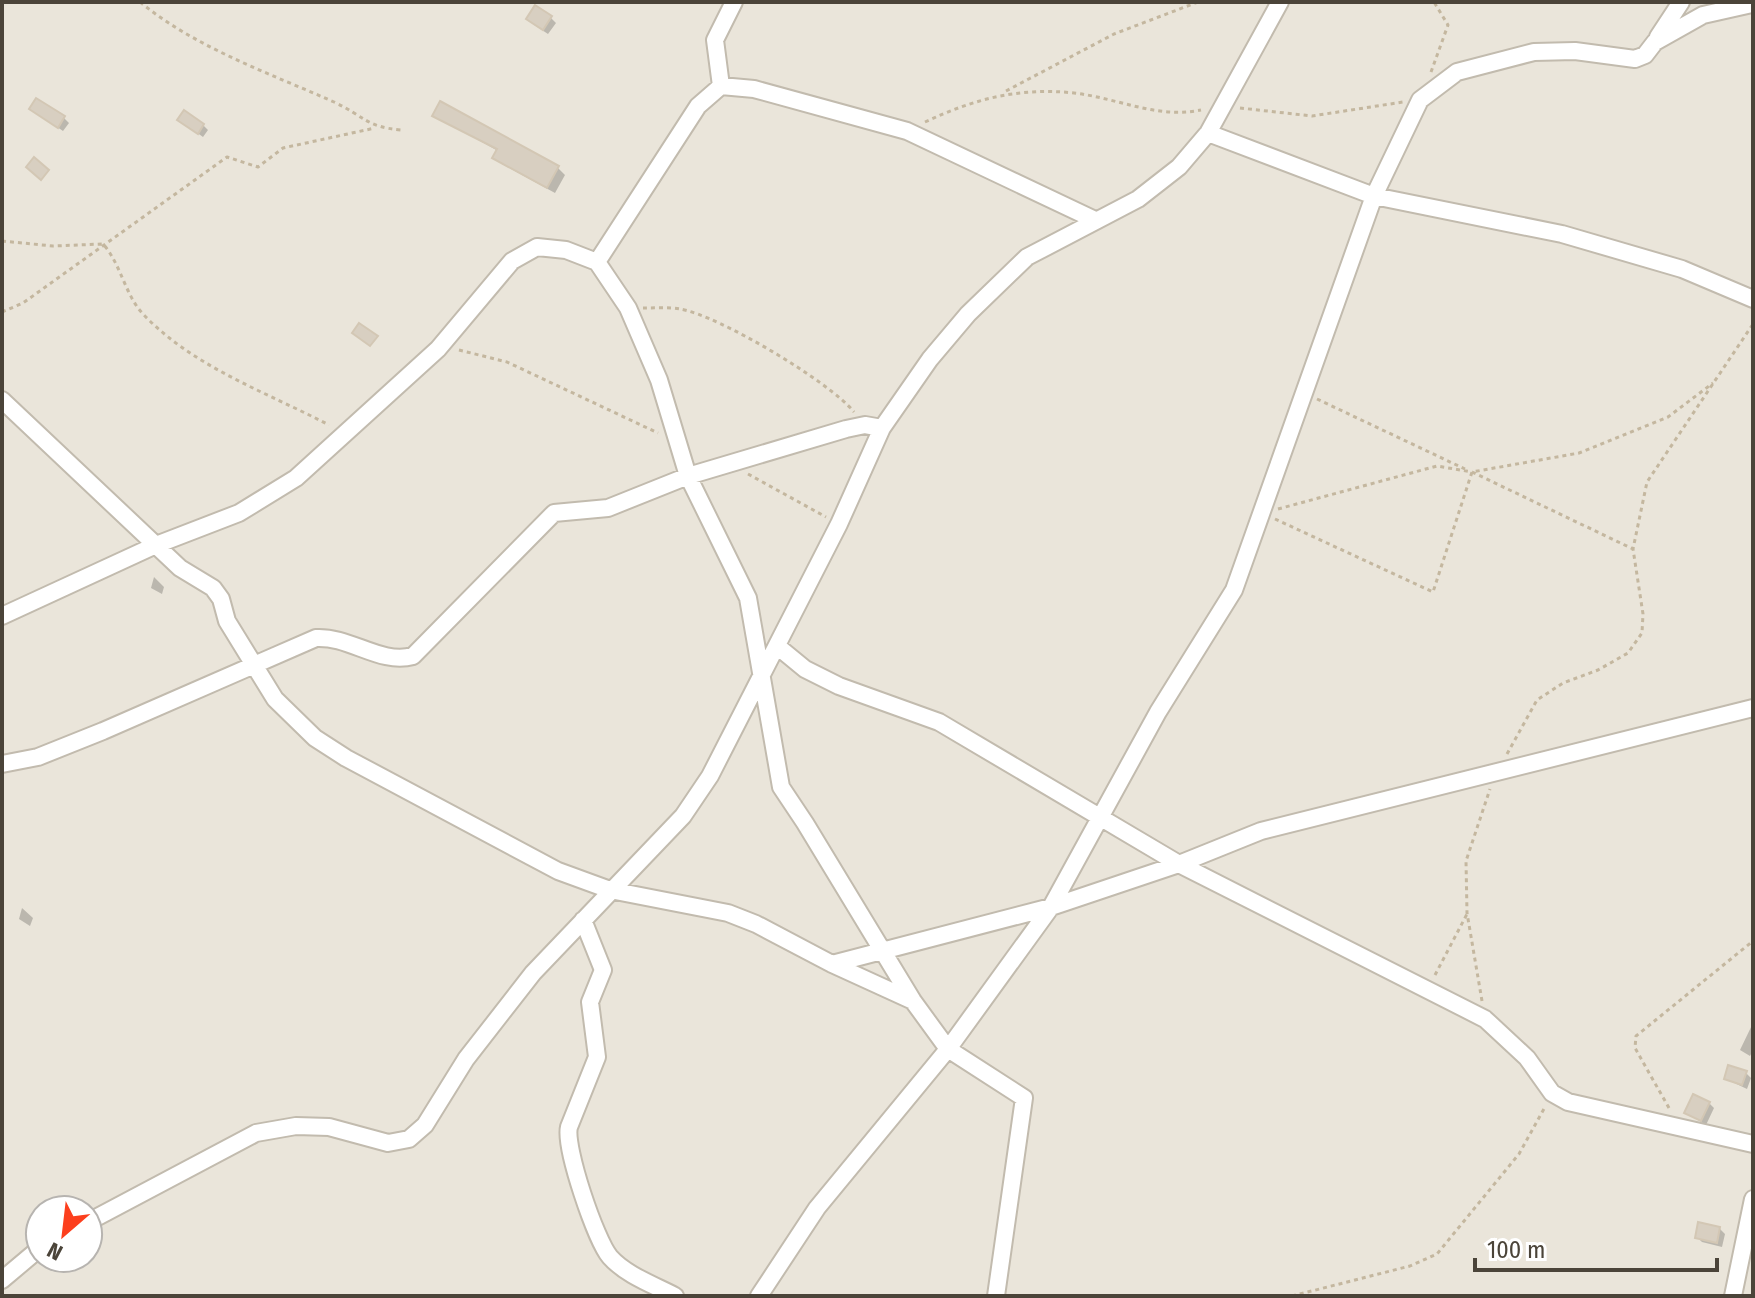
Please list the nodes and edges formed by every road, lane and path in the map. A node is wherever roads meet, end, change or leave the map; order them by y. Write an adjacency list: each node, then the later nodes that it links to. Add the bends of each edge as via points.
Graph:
1 (140, 2): 13 (path, via 183,32 346,108)
2 (734, 2): 9 (street, via 715,40)
3 (1198, 2): 10 (path, via 1114,34)
4 (1280, 2): 12 (street)
5 (1434, 2): 11 (path, via 1448,25)
6 (1681, 2): 8 (street)
7 (1752, 3): 8 (street, via 1703,15)
8 (1655, 42): 11 (street, via 1635,59 1575,51 1521,55 1457,72)
9 (721, 86): 15 (street, via 754,89); 21 (street, via 698,106)
10 (1003, 93): 12 (path, via 1074,93 1182,114); 15 (path, via 966,103)
11 (1420, 100): 12 (path, via 1312,116); 17 (street)
12 (1223, 106): 16 (street)
13 (375, 128): 14 (path); 20 (path, via 283,148 258,167 227,157)
14 (401, 130)
15 (907, 131): 18 (street)
16 (1208, 133): 17 (street); 18 (street, via 1160,185)
17 (1374, 196): 22 (street, via 1562,234 1682,269); 28 (street)
18 (1095, 220): 31 (street, via 1027,257 1009,273 930,359)
19 (2, 241): 20 (path)
20 (103, 244): 24 (path, via 23,303); 32 (path, via 117,260 139,310 162,332 194,356)
21 (597, 262): 23 (street); 26 (street, via 566,250 537,247 512,261)
22 (1753, 299)
23 (628, 308): 30 (path, via 682,309 728,329 845,400); 33 (street)
24 (2, 312)
25 (1753, 324): 27 (path)
26 (438, 349): 32 (street); 33 (path, via 468,350 507,362)
27 (1716, 382): 35 (path, via 1668,417 1579,453); 40 (path, via 1647,482)
28 (1306, 394): 35 (path); 37 (street)
29 (2, 400): 39 (street)
30 (865, 425): 31 (street); 34 (street)
31 (882, 428): 38 (street)
32 (343, 433): 39 (street, via 296,478 239,513)
33 (681, 443): 36 (street)
34 (729, 463): 36 (street); 38 (path)
35 (1472, 472): 37 (path, via 1437,466); 37 (path, via 1433,592); 40 (path)
36 (688, 476): 43 (street, via 608,508 554,513 413,656 390,658 344,640 316,638); 44 (street, via 748,598)
37 (1262, 513): 48 (street, via 1234,590)
38 (839, 524): 42 (street)
39 (156, 545): 41 (street); 43 (street, via 213,588)
40 (1633, 549): 47 (path, via 1642,633 1628,653 1537,700)
41 (2, 616)
42 (777, 646): 44 (street); 48 (street, via 805,669 839,686 939,722)
43 (256, 667): 46 (street, via 38,757); 50 (street, via 275,699 315,738 346,758 530,859)
44 (760, 678): 50 (street, via 710,776 683,816); 55 (street, via 781,787)
45 (1753, 708): 47 (street)
46 (2, 764)
47 (1496, 772): 49 (street, via 1261,831); 52 (path, via 1466,861)
48 (1100, 816): 49 (street); 51 (street)
49 (1179, 864): 51 (street); 57 (street)
50 (610, 890): 53 (street); 56 (street, via 728,913)
51 (1051, 907): 55 (street); 60 (street)
52 (1467, 913): 57 (path); 59 (path)
53 (583, 920): 65 (street, via 533,973 466,1059 425,1125 409,1139 388,1143 307,1126 256,1133); 68 (street, via 603,970 590,1002 597,1057 569,1139 609,1256)
54 (1753, 941): 62 (path, via 1636,1036 1635,1048 1647,1073)
55 (885, 952): 56 (street); 58 (street)
56 (832, 964): 58 (street)
57 (1428, 989): 59 (street)
58 (913, 1001): 60 (street)
59 (1485, 1019): 61 (street, via 1527,1058)
60 (948, 1049): 69 (street, via 853,1160); 70 (street, via 1017,1090 1025,1104)
61 (1552, 1093): 62 (street, via 1568,1102); 71 (path, via 1519,1154 1437,1254 1410,1266)
62 (1681, 1126): 63 (street)
63 (1753, 1144)
64 (1753, 1199): 72 (street)
65 (104, 1214)
66 (24, 1261): 67 (street)
67 (2, 1280)
68 (675, 1296)
69 (759, 1296)
70 (996, 1296)
71 (1292, 1296)
72 (1733, 1296)

